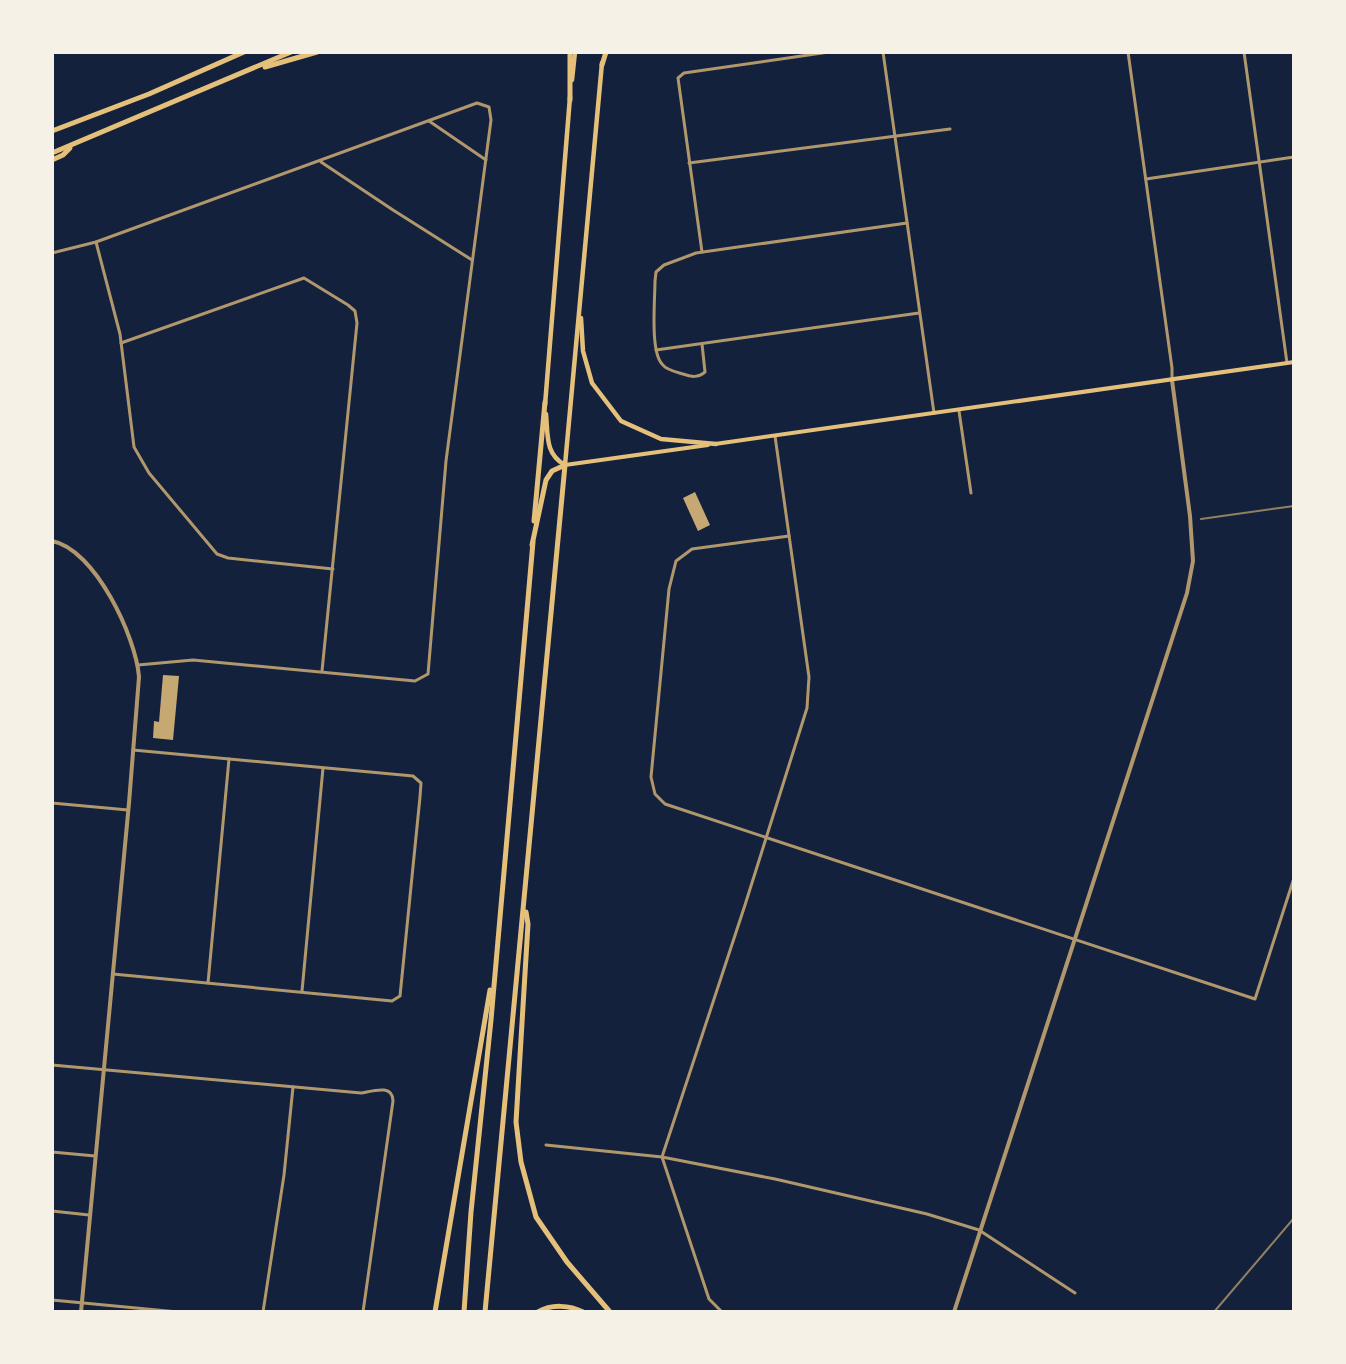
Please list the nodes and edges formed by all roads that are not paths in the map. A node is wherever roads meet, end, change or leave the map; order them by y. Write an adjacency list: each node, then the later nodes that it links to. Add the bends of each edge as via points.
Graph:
1 (244, 52): 14 (highway, via 149,94)
2 (291, 52): 11 (highway)
3 (317, 52): 11 (highway)
4 (573, 52): 12 (highway)
5 (604, 52): 10 (highway)
6 (829, 52): 24 (street, via 684,73 678,78)
7 (883, 52): 16 (street)
8 (1128, 52): 25 (street)
9 (1244, 52): 22 (street)
10 (602, 65): 31 (main road)
11 (251, 71): 17 (highway)
12 (570, 100): 39 (main road)
13 (429, 121): 21 (street); 21 (street, via 477,103 489,107); 23 (street)
14 (55, 129)
15 (950, 129): 16 (street)
16 (895, 134): 24 (street); 26 (street)
17 (71, 147): 18 (highway); 20 (highway)
18 (52, 153)
19 (1293, 157): 22 (street)
20 (52, 160)
21 (486, 160): 30 (street)
22 (1259, 161): 25 (street); 37 (street)
23 (321, 162): 27 (street); 30 (street)
24 (690, 163): 28 (street)
25 (1146, 179): 38 (street)
26 (907, 223): 28 (street); 32 (street)
27 (96, 242): 29 (street); 33 (street)
28 (702, 252): 35 (street, via 664,265 656,272)
29 (52, 253)
30 (472, 260): 51 (street, via 446,461 428,674 415,681)
31 (581, 300): 43 (main road, via 583,351 592,383 621,421 662,439); 44 (main road)
32 (919, 313): 34 (street); 41 (street)
33 (121, 343): 49 (street, via 134,447 149,473 209,546 228,558); 49 (street, via 304,278 355,311)
34 (702, 344): 35 (street); 35 (street, via 705,372 696,376 668,369)
35 (656, 350)
36 (1293, 362): 37 (main road)
37 (1287, 363): 38 (main road)
38 (1172, 380): 40 (main road); 60 (street, via 1193,561 1187,593)
39 (545, 402): 44 (main road, via 549,449 554,459); 48 (highway)
40 (959, 411): 41 (main road); 45 (street)
41 (934, 414): 42 (main road)
42 (775, 436): 43 (main road); 46 (street)
43 (716, 444): 44 (main road)
44 (565, 465): 48 (highway, via 552,471 546,480); 59 (highway)
45 (971, 494)
46 (789, 536): 57 (street, via 809,677 807,708); 57 (street, via 692,549 676,561 669,589 651,777 655,794 665,804)
47 (52, 542): 50 (street, via 62,543 77,554 106,589)
48 (532, 545): 61 (highway)
49 (333, 569): 51 (street)
50 (138, 664): 51 (street, via 193,660); 52 (street)
51 (322, 671)
52 (133, 750): 53 (street); 56 (street)
53 (230, 759): 54 (street); 63 (street)
54 (323, 768): 64 (street); 64 (street, via 413,776 421,783 420,797 400,996 392,1001)
55 (52, 803): 56 (street)
56 (128, 810): 62 (street)
57 (765, 837): 60 (street); 71 (street)
58 (1293, 878): 60 (street, via 1255,999)
59 (525, 902): 84 (highway); 87 (highway, via 528,924 516,1122 521,1162 536,1216 567,1262)
60 (1074, 939): 74 (street)
61 (495, 959): 82 (highway); 83 (highway)
62 (112, 974): 63 (street); 66 (street)
63 (208, 983): 64 (street)
64 (302, 991)
65 (52, 1065): 66 (street)
66 (104, 1070): 67 (street); 70 (street)
67 (292, 1087): 80 (street, via 284,1175); 81 (street, via 361,1093 385,1089 392,1093)
68 (546, 1145): 71 (street)
69 (52, 1152): 70 (street)
70 (95, 1156): 73 (street)
71 (662, 1157): 74 (street, via 857,1197); 88 (street, via 709,1299)
72 (52, 1211): 73 (street)
73 (89, 1215): 77 (street)
74 (979, 1230): 75 (street); 89 (street)
75 (1075, 1293)
76 (52, 1299): 77 (street)
77 (82, 1302): 78 (street); 79 (street)
78 (81, 1311)
79 (178, 1311)
80 (262, 1311)
81 (363, 1311)
82 (435, 1311)
83 (464, 1311)
84 (484, 1311)
85 (538, 1311): 86 (highway, via 570,1307)
86 (583, 1311)
87 (610, 1311)
88 (722, 1311)
89 (954, 1311)

